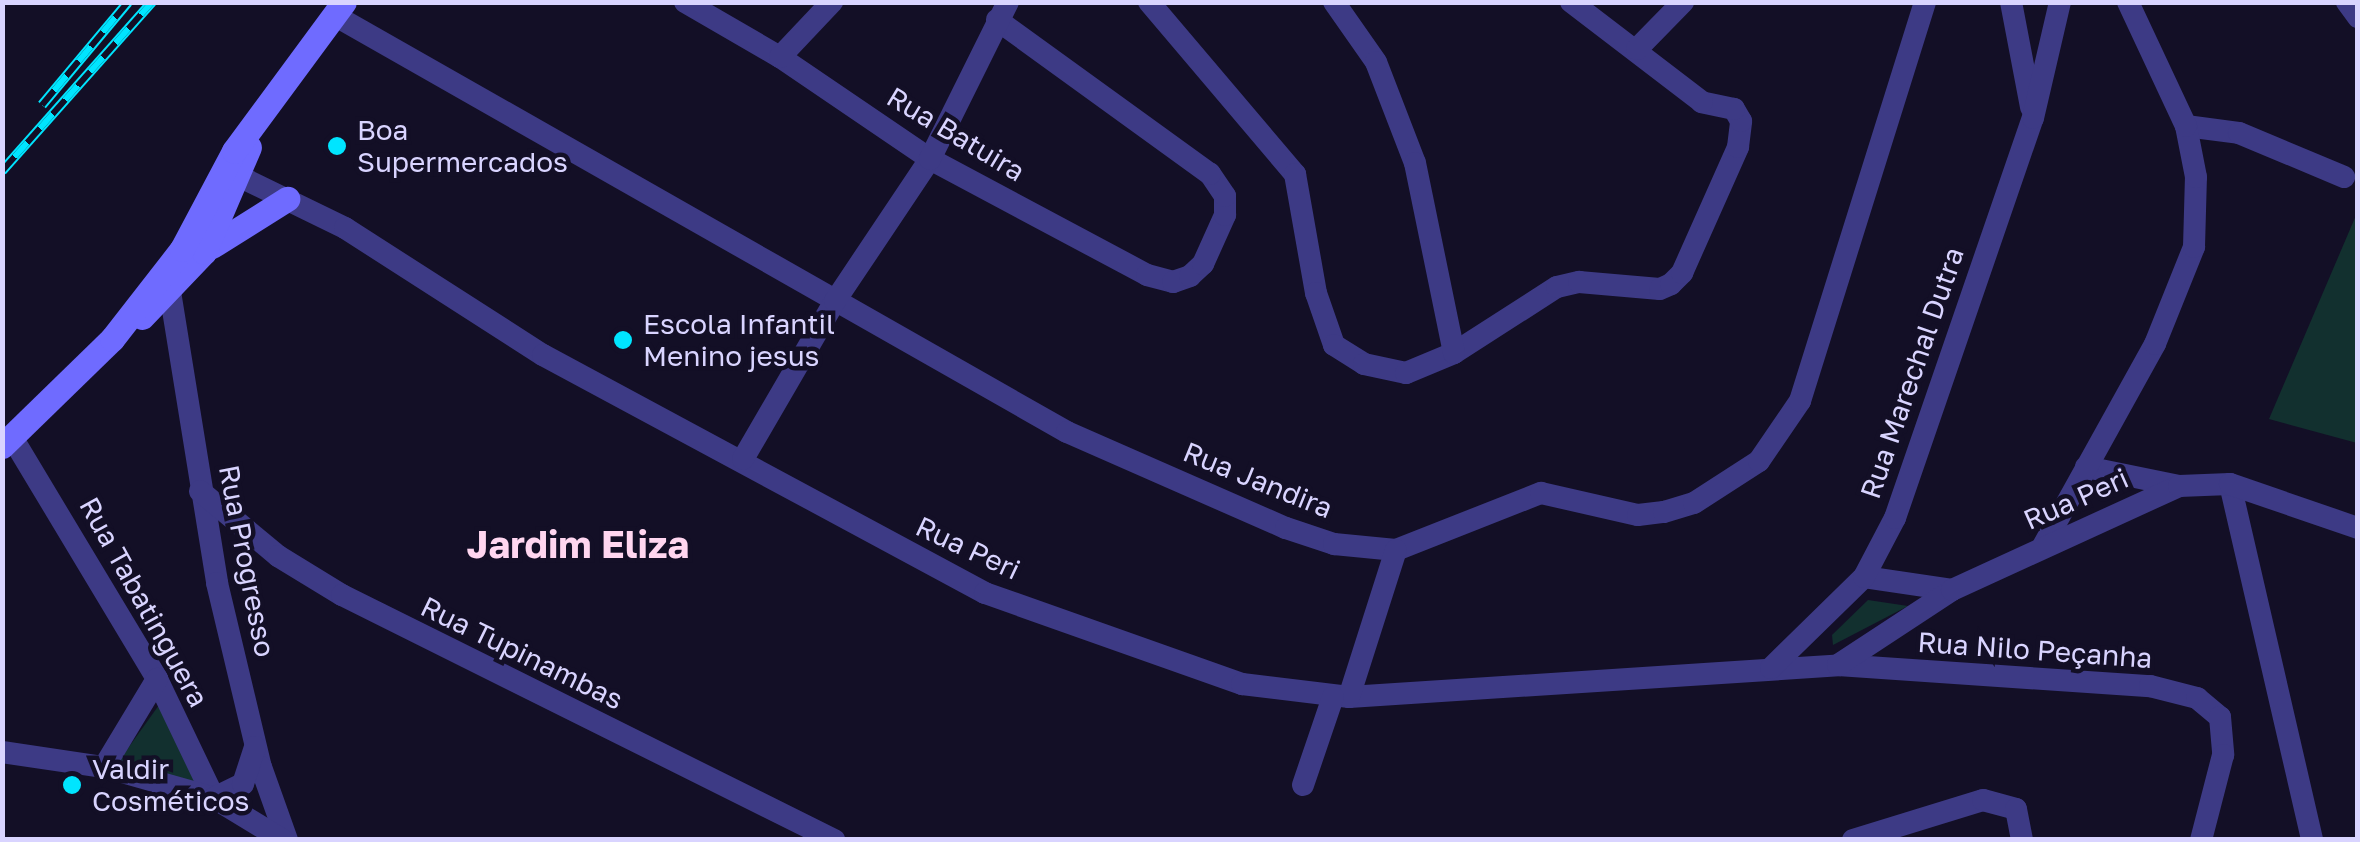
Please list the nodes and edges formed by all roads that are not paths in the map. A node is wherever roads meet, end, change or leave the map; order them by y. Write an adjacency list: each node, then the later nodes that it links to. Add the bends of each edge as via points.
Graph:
1 (685, 2): 16 (street, Rua Batuira)
2 (832, 2): 16 (street)
3 (1149, 2): 26 (street, via 1295,174 1316,293 1334,344 1364,364 1406,373)
4 (1334, 2): 26 (street, via 1376,62 1415,163)
5 (1571, 2): 15 (street)
6 (1683, 2): 15 (street)
7 (1926, 2): 35 (street, Rua Jandira, via 1800,401 1759,461 1694,503 1664,512 1638,515 1541,494)
8 (2011, 2): 17 (street)
9 (2060, 2): 17 (street, Rua Marechal Dutra)
10 (2128, 2): 18 (street)
11 (2347, 2): 14 (street)
12 (339, 9): 20 (main road, via 257,123); 25 (street, Rua Jandira)
13 (1002, 12): 19 (street); 19 (street, Rua Batuira, via 1210,174 1224,196 1225,215 1203,264 1174,282 1147,275)
14 (2358, 17)
15 (1637, 49): 26 (street, via 1702,102 1734,108 1740,121 1738,147 1682,273 1671,284 1648,289 1578,282 1557,287)
16 (780, 57): 19 (street, Rua Batuira)
17 (2033, 118): 36 (street, Rua Marechal Dutra, via 1917,458)
18 (2186, 126): 21 (street, via 2258,139); 29 (street, via 2198,212 2188,277)
19 (930, 159): 25 (street)
20 (232, 173): 22 (street, Rua Peri); 23 (main road); 24 (main road)
21 (2344, 177)
22 (287, 199): 23 (main road); 28 (street, Rua Peri, via 345,228 544,355)
23 (204, 252): 24 (main road)
24 (170, 280): 27 (main road); 32 (street, Rua Progresso)
25 (836, 301): 28 (street); 35 (street, Rua Jandira, via 1050,422 1132,460 1286,528 1334,544)
26 (1454, 353)
27 (7, 443): 40 (street, Rua Tabatinguera)
28 (743, 458): 41 (street, Rua Peri, via 985,593 1242,684)
29 (2086, 467): 31 (street); 34 (street)
30 (2230, 484): 31 (street, Rua Peri); 33 (street); 52 (street)
31 (2179, 486): 34 (street, Rua Peri)
32 (200, 492): 42 (street, Rua Progresso); 48 (street, Rua Tupinambas, via 278,556 342,596)
33 (2358, 528)
34 (2043, 546): 37 (street, Rua Peri)
35 (1396, 550): 41 (street)
36 (1864, 577): 37 (street); 39 (street, Rua Marechal Dutra)
37 (1952, 590): 38 (street, Rua Peri)
38 (1838, 665): 39 (street, Rua Nilo Peçanha); 51 (street, Rua Nilo Peçanha, via 2082,678 2197,698 2220,718 2224,733)
39 (1771, 668): 41 (street, Rua Peri)
40 (157, 679): 44 (street); 46 (street, Rua Tabatinguera)
41 (1341, 697): 45 (street)
42 (256, 744): 46 (street, via 243,784); 47 (street, Rua Progresso)
43 (2, 752): 44 (street, Rua Progresso)
44 (104, 767): 46 (street, Rua Progresso)
45 (1303, 786)
46 (214, 798): 47 (street, Rua Progresso)
47 (285, 840)
48 (834, 840)
49 (1854, 840): 50 (street, via 1962,803 1993,800 2016,808)
50 (2022, 840)
51 (2201, 840)
52 (2312, 840)

